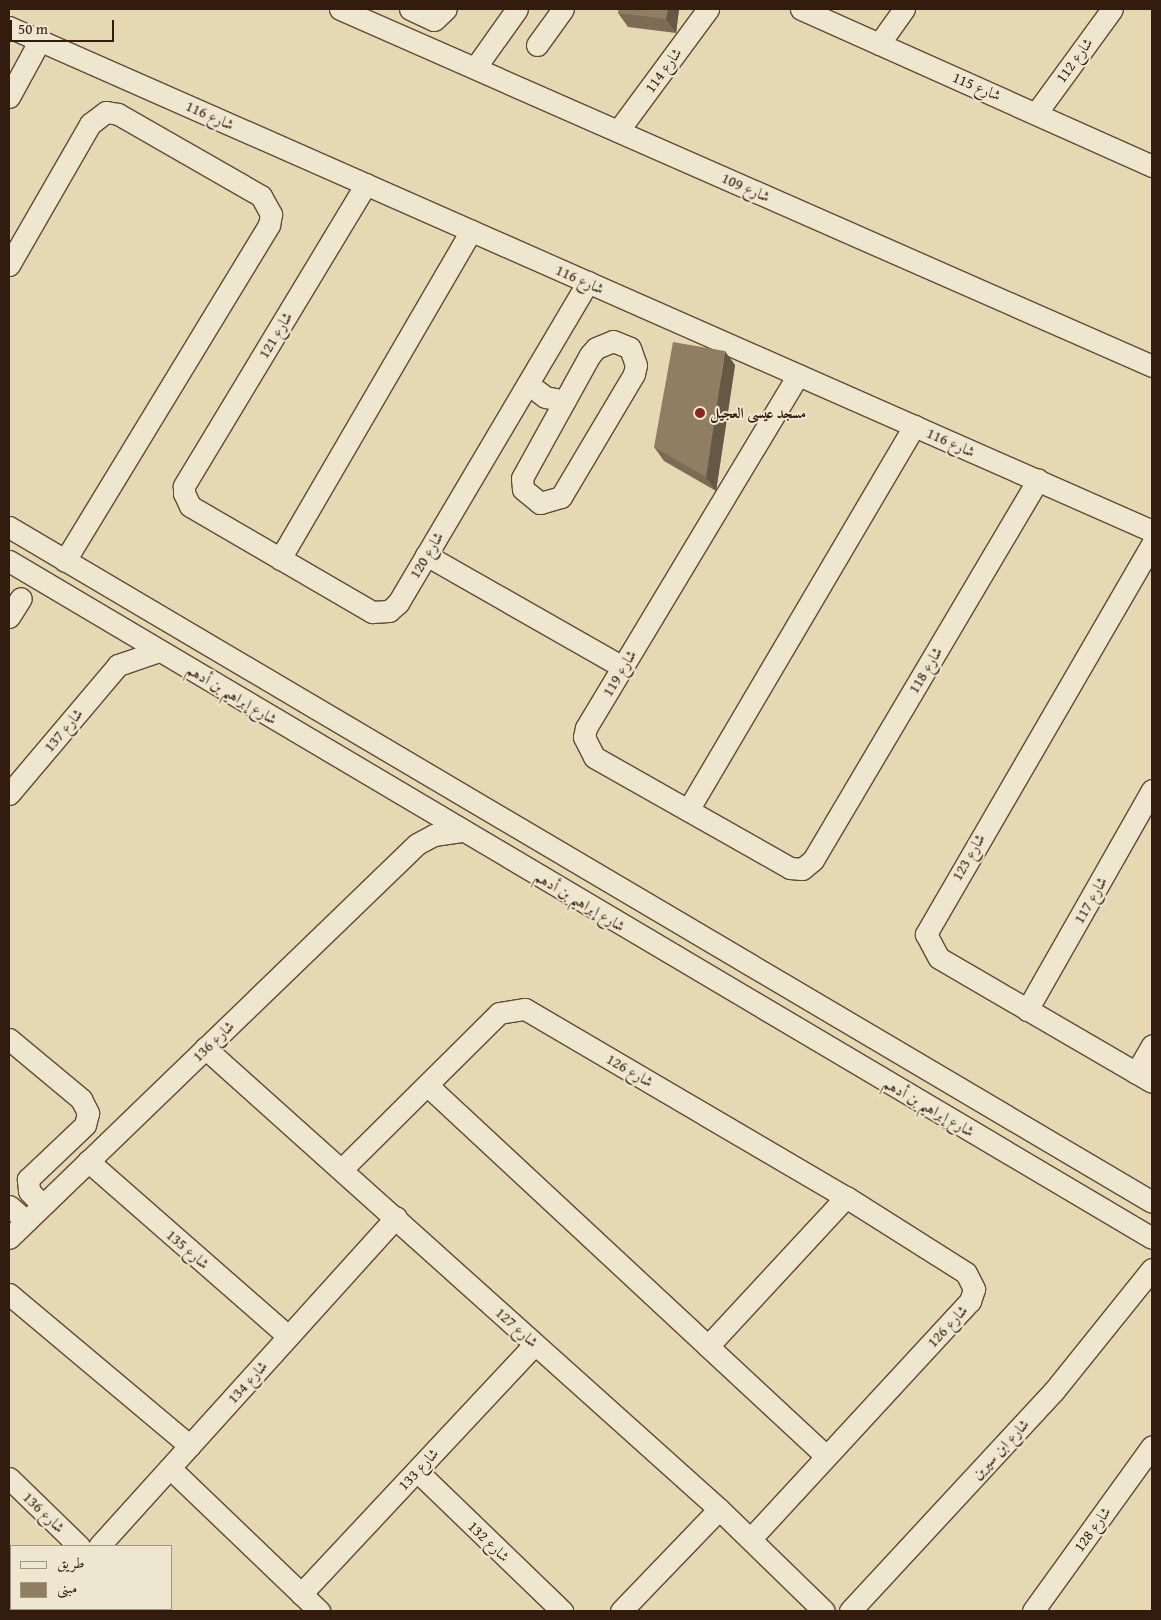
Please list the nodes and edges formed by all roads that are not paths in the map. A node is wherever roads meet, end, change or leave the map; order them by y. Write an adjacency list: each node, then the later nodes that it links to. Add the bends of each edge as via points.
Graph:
1 (340, 9): 14 (street, شارع 109)
2 (410, 9): 3 (street, via 434,20)
3 (446, 9)
4 (517, 9): 14 (street)
5 (563, 9): 13 (street)
6 (708, 9): 17 (street, شارع 114)
7 (801, 9): 12 (street, شارع 115)
8 (904, 9): 12 (street)
9 (1112, 9): 16 (street, شارع 112)
10 (9, 27): 11 (street, شارع 116)
11 (40, 40): 15 (street); 19 (street, شارع 116)
12 (879, 44): 16 (street, شارع 115)
13 (537, 45)
14 (475, 68): 17 (street, شارع 109)
15 (9, 97)
16 (1037, 112): 18 (street, شارع 115)
17 (618, 131): 23 (street, شارع 109)
18 (1152, 166)
19 (366, 184): 20 (street, شارع 116); 30 (street, شارع 121)
20 (472, 231): 22 (street, شارع 116); 35 (street)
21 (9, 265): 37 (street, via 90,124 106,112 118,114 261,196 271,214 269,225)
22 (588, 282): 24 (street, شارع 116); 25 (street, شارع 120)
23 (1152, 366)
24 (798, 375): 28 (street, شارع 116); 43 (street, شارع 119)
25 (523, 392): 26 (street); 27 (street); 34 (street, شارع 120)
26 (565, 401): 27 (street); 27 (street, via 596,348 613,341 630,348 636,365 630,382 561,497 540,503 523,489 522,478)
27 (552, 423)
28 (914, 426): 29 (street, شارع 116); 47 (street)
29 (1038, 480): 32 (street, شارع 116); 50 (street, شارع 118)
30 (184, 486): 35 (street, شارع 120, via 190,506)
31 (9, 527): 37 (street, شارع إبراهيم بن أدهم)
32 (1152, 531)
33 (1152, 544): 52 (street, شارع 123, via 926,928 928,945 940,958)
34 (426, 555): 35 (street, شارع 120, via 398,603 383,613 372,612); 43 (street)
35 (280, 559)
36 (9, 561): 40 (street, شارع إبراهيم بن أدهم)
37 (65, 561): 51 (street, شارع إبراهيم بن أدهم)
38 (21, 598): 39 (street)
39 (9, 617)
40 (116, 625): 41 (street, شارع إبراهيم بن أدهم); 42 (street, via 121,645)
41 (159, 651): 42 (street); 46 (street, شارع إبراهيم بن أدهم)
42 (118, 665): 45 (street, شارع 137)
43 (622, 667): 47 (street, شارع 119, via 586,728 587,748 599,760)
44 (1152, 790): 52 (street, شارع 117)
45 (9, 794)
46 (420, 806): 48 (street, شارع إبراهيم بن أدهم); 49 (street, via 424,829)
47 (688, 810): 50 (street, شارع 119, via 790,868 802,868)
48 (462, 831): 49 (street, شارع 136, via 434,835); 54 (street, شارع إبراهيم بن أدهم)
49 (418, 844): 58 (street, شارع 136)
50 (813, 860)
51 (801, 994): 53 (street, شارع إبراهيم بن أدهم); 54 (street, via 804,1011 794,1021)
52 (1028, 1010): 59 (street, شارع 123)
53 (842, 1018): 57 (street, via 826,1030); 64 (street, شارع إبراهيم بن أدهم)
54 (785, 1023): 57 (street, شارع إبراهيم بن أدهم)
55 (9, 1039): 65 (street, via 81,1099 88,1113 85,1125 28,1179 29,1191)
56 (1152, 1045): 59 (street)
57 (826, 1046): 69 (street, شارع إبراهيم بن أدهم)
58 (205, 1048): 61 (street, شارع 136); 62 (street, شارع 127)
59 (1144, 1078)
60 (427, 1085): 62 (street, شارع 126); 63 (street, شارع 126, via 499,1013 525,1009); 75 (street)
61 (88, 1161): 65 (street, شارع 136); 73 (street, شارع 135)
62 (343, 1168): 67 (street, شارع 127)
63 (846, 1197): 75 (street); 78 (street, شارع 126, via 966,1273 974,1289 970,1301)
64 (1152, 1202)
65 (42, 1205): 68 (street, شارع 136)
66 (9, 1206): 68 (street)
67 (396, 1217): 73 (street, شارع 134); 74 (street, شارع 127)
68 (26, 1221): 70 (street, شارع 136)
69 (1145, 1234): 71 (street, شارع ابن سيرين)
70 (9, 1238)
71 (1146, 1273): 91 (street, شارع ابن سيرين, via 1053,1392)
72 (9, 1294): 76 (street)
73 (288, 1336): 76 (street, شارع 134)
74 (535, 1344): 80 (street, شارع 133); 82 (street, شارع 127)
75 (708, 1346): 78 (street)
76 (190, 1446): 79 (street, شارع 134)
77 (1152, 1446): 92 (street, شارع 128)
78 (826, 1456): 83 (street, شارع 126)
79 (170, 1468): 85 (street, شارع 134); 86 (street)
80 (416, 1470): 86 (street, شارع 133); 88 (street, شارع 132)
81 (9, 1478): 84 (street, شارع 136)
82 (719, 1509): 83 (street, شارع 127); 89 (street)
83 (750, 1539): 90 (street, شارع 127)
84 (78, 1545)
85 (100, 1545)
86 (301, 1594): 87 (street)
87 (319, 1611)
88 (562, 1611)
89 (621, 1611)
90 (824, 1611)
91 (850, 1611)
92 (1033, 1611)

